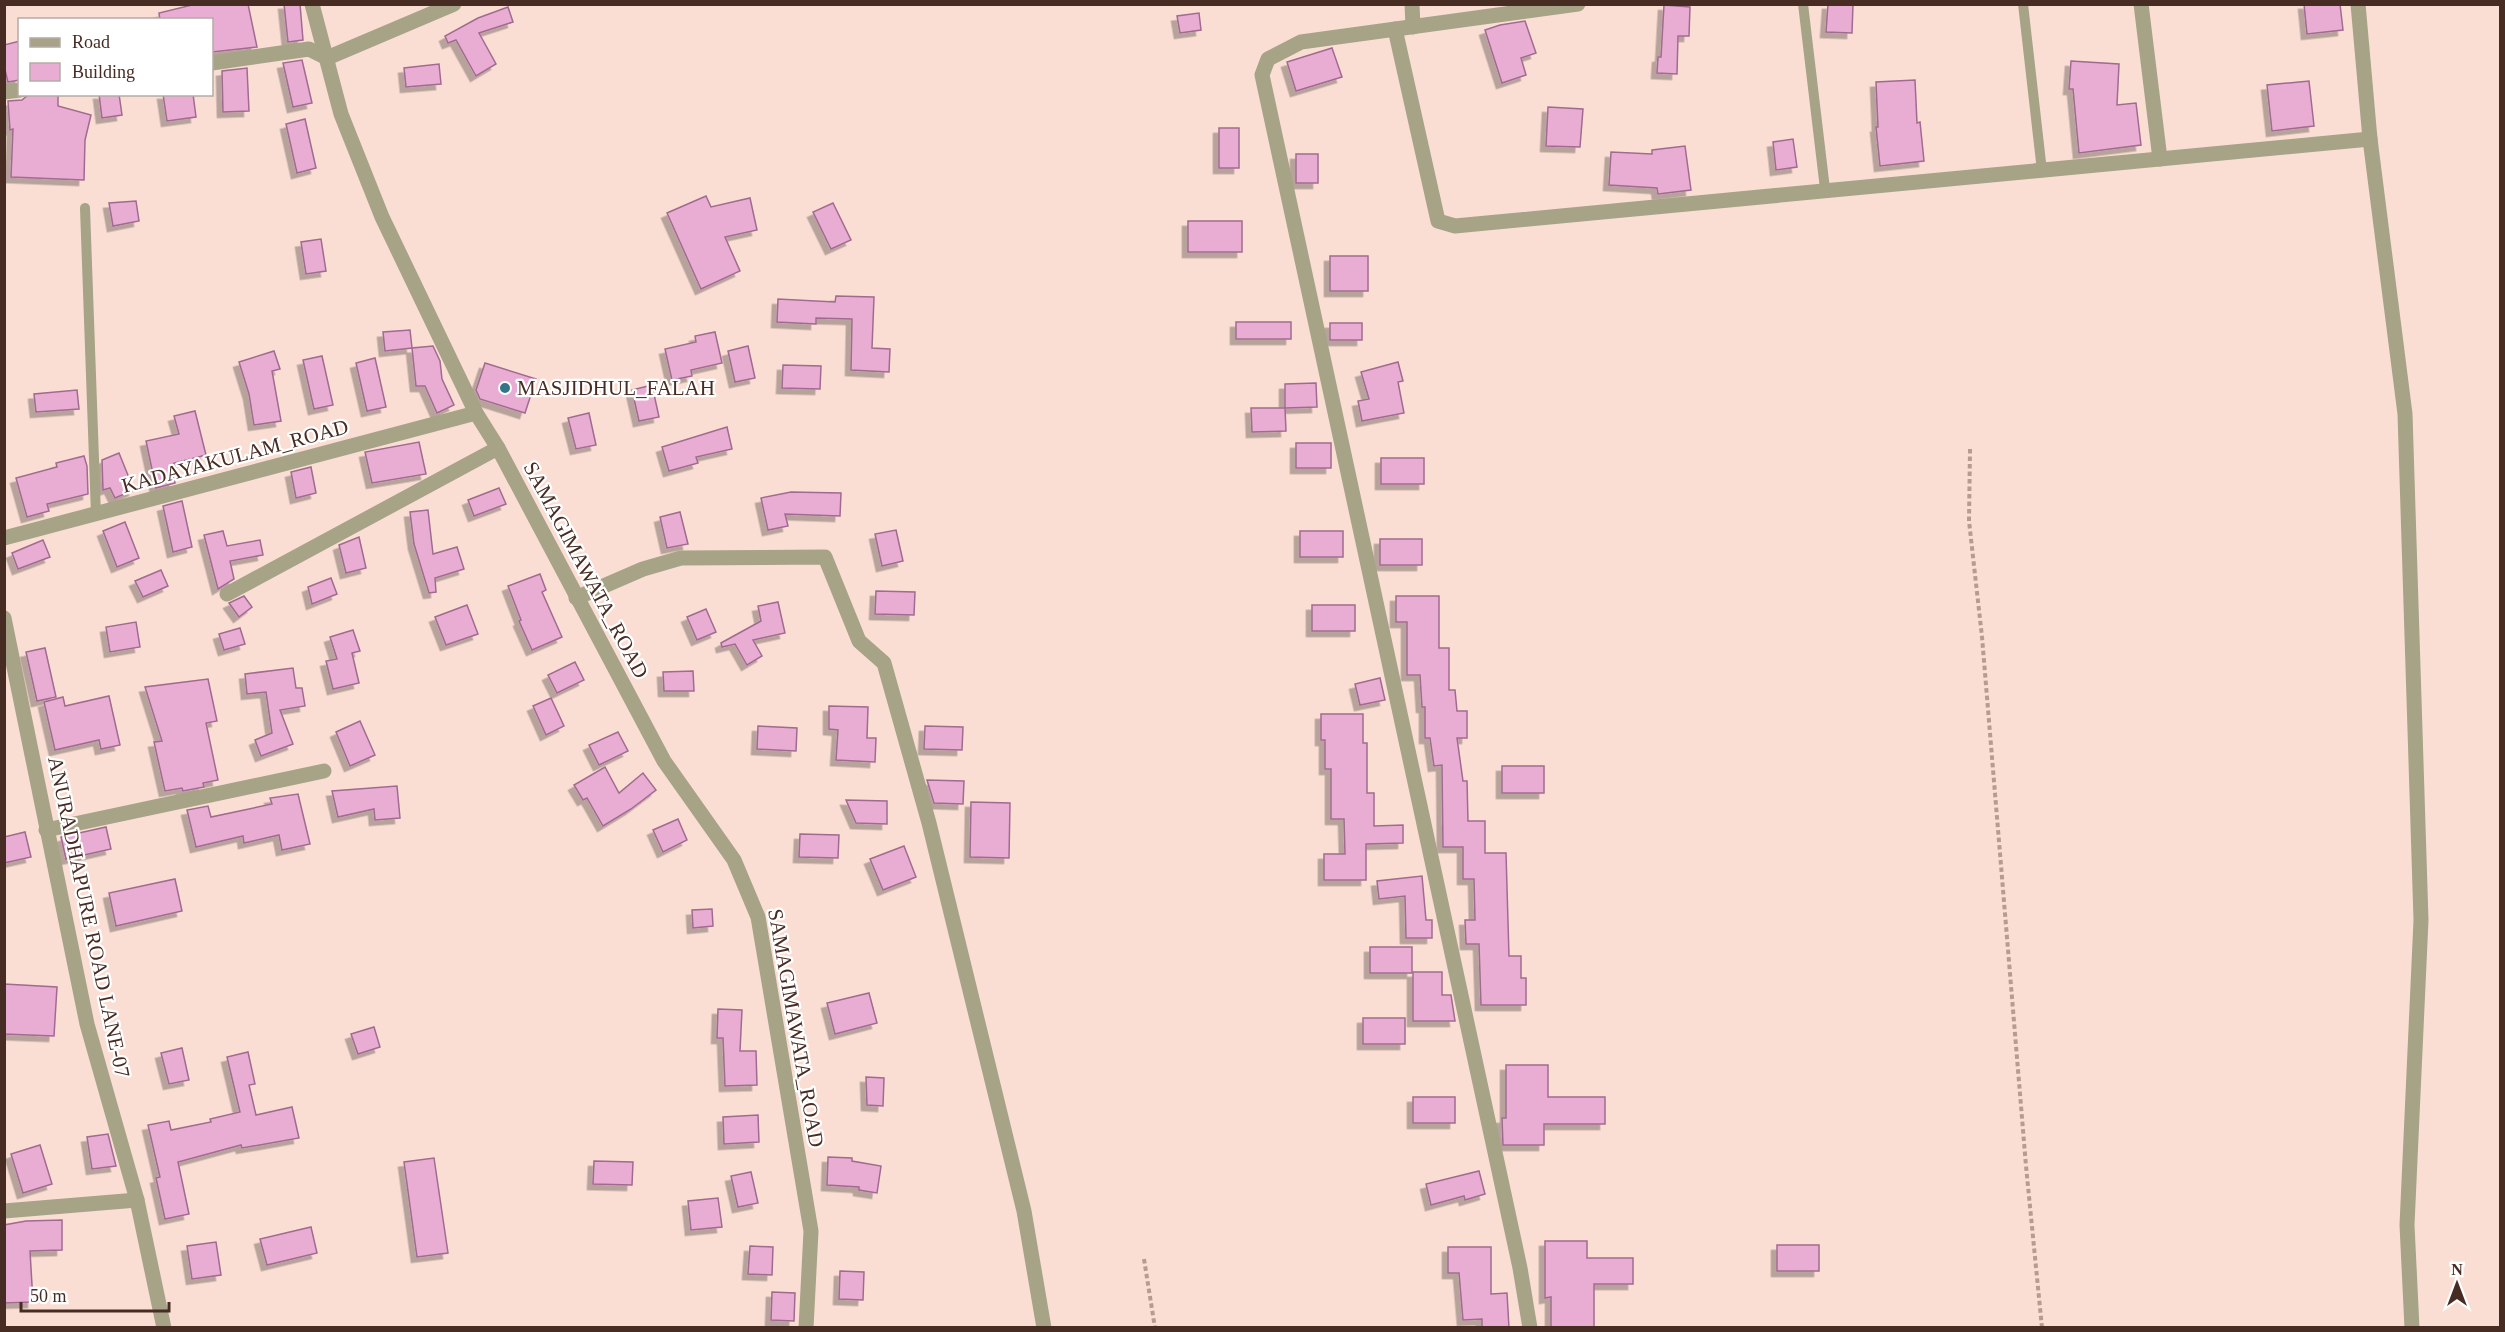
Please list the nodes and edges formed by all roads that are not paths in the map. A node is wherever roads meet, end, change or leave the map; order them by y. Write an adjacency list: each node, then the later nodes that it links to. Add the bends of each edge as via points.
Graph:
1 (312, 4): 11 (street, SAMAGIMAWATA_ROAD)
2 (454, 4): 11 (street)
3 (1412, 4): 9 (street)
4 (1578, 4): 9 (street)
5 (1803, 4): 16 (lane)
6 (2023, 4): 15 (lane)
7 (2141, 4): 14 (street)
8 (2358, 4): 13 (street)
9 (1413, 27): 10 (street)
10 (1395, 29): 16 (street, via 1438,221 1455,226); 32 (street, via 1301,42 1268,59 1262,75)
11 (327, 58): 12 (street, via 309,49); 18 (street, SAMAGIMAWATA_ROAD, via 341,114 381,217)
12 (213, 63)
13 (2370, 139): 14 (street); 33 (street, via 2406,426 2421,920 2407,1225)
14 (2160, 159): 15 (street)
15 (2042, 171): 16 (street)
16 (1825, 189)
17 (85, 208): 20 (lane)
18 (476, 413): 19 (street, SAMAGIMAWATA_ROAD); 20 (street, KADAYAKULAM_ROAD)
19 (498, 448): 22 (street); 23 (street, SAMAGIMAWATA_ROAD)
20 (96, 515): 21 (street, KADAYAKULAM_ROAD)
21 (4, 538)
22 (227, 594)
23 (576, 598): 30 (street, SAMAGIMAWATA_ROAD, via 664,761 734,860 758,917 811,1231); 31 (street, via 643,569 681,558 825,557 859,641 884,663 926,812 1024,1211)
24 (4, 618): 26 (street, ANURADHAPURE ROAD LANE-07)
25 (324, 771): 26 (street)
26 (46, 830): 27 (street, ANURADHAPURE ROAD LANE-07, via 87,1024)
27 (137, 1200): 28 (street); 29 (street, ANURADHAPURE ROAD LANE-07)
28 (4, 1211)
29 (164, 1328)
30 (806, 1328)
31 (1044, 1328)
32 (1530, 1328)
33 (2412, 1328)

